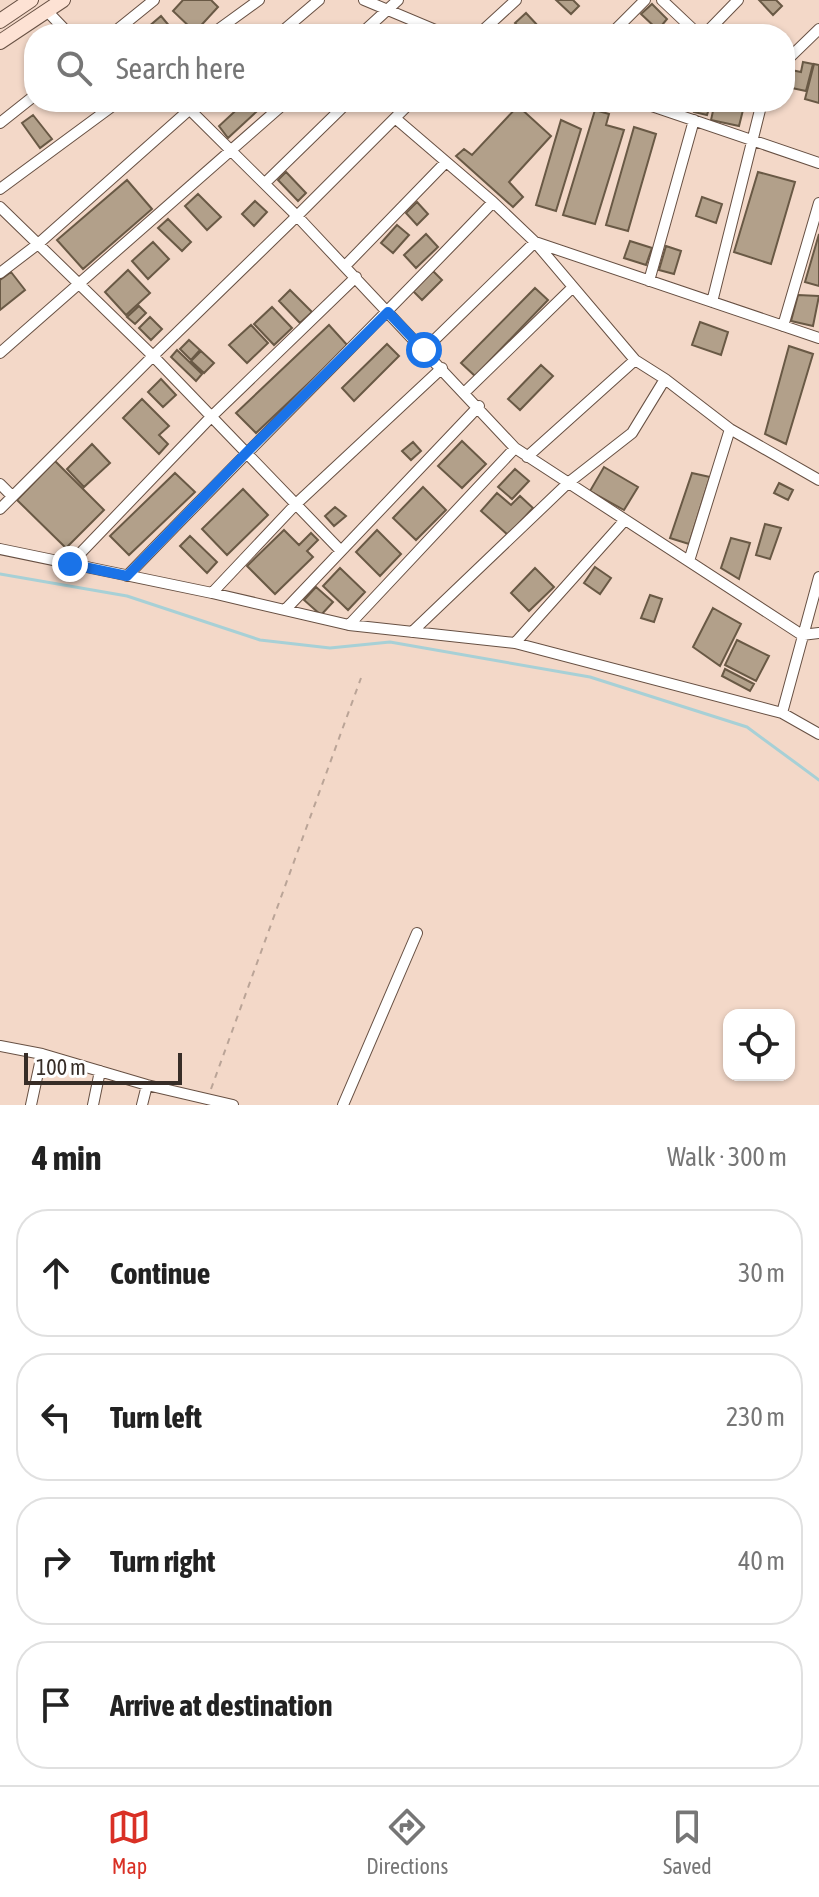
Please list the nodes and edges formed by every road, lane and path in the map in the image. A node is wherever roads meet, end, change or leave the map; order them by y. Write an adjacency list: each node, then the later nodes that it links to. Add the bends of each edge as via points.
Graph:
1 (31, 0): 14 (main road)
2 (63, 0): 13 (main road)
3 (154, 0): 17 (street)
4 (259, 0): 18 (street)
5 (319, 0): 19 (street)
6 (364, 0): 12 (street)
7 (398, 0): 12 (street)
8 (516, 0): 22 (street)
9 (645, 0): 23 (street)
10 (662, 0): 24 (street)
11 (738, 0): 25 (street)
12 (387, 10): 20 (street); 21 (street)
13 (47, 11): 15 (main road); 16 (street)
14 (0, 21)
15 (27, 24)
16 (59, 24)
17 (126, 24)
18 (226, 24)
19 (291, 24)
20 (372, 24)
21 (413, 24)
22 (490, 24)
23 (621, 24)
24 (687, 24)
25 (715, 24)
26 (24, 26): 28 (main road)
27 (819, 29): 29 (street)
28 (0, 42)
29 (795, 52)
30 (24, 104): 41 (street)
31 (104, 112): 47 (street)
32 (181, 112): 53 (street)
33 (197, 112): 43 (street)
34 (275, 112): 43 (street)
35 (338, 112): 46 (street)
36 (401, 112): 39 (street)
37 (679, 112): 40 (street)
38 (760, 112): 42 (street)
39 (395, 118): 44 (street); 51 (street)
40 (694, 120): 42 (street); 57 (street)
41 (0, 123)
42 (754, 141): 45 (street); 60 (street)
43 (233, 151): 46 (street); 58 (street)
44 (446, 162): 48 (street); 54 (street)
45 (819, 163)
46 (265, 183): 51 (street)
47 (0, 189)
48 (493, 202): 52 (street); 61 (street)
49 (819, 203): 62 (street)
50 (0, 207): 53 (street)
51 (297, 216): 54 (street); 66 (street)
52 (535, 242): 57 (street); 59 (street); 64 (street)
53 (38, 244): 55 (street); 58 (street)
54 (345, 266): 56 (street)
55 (0, 273)
56 (356, 277): 61 (street); 72 (street)
57 (649, 281): 60 (street)
58 (78, 284): 65 (street); 66 (street)
59 (573, 287): 67 (street); 70 (street)
60 (712, 302): 62 (street)
61 (388, 312): 64 (street); 75 (street)
62 (783, 326): 63 (street)
63 (819, 338)
64 (424, 350): 68 (street)
65 (0, 353)
66 (153, 356): 72 (street); 80 (street)
67 (635, 360): 69 (street); 76 (street)
68 (442, 368): 70 (street); 81 (street)
69 (665, 379): 73 (street); 78 (street, via 632,433)
70 (465, 392): 71 (street)
71 (479, 406): 74 (street); 85 (street)
72 (211, 417): 75 (street); 87 (street)
73 (730, 429): 77 (street); 86 (street)
74 (515, 448): 76 (street); 92 (street)
75 (247, 452): 81 (street); 88 (street)
76 (527, 457): 78 (street)
77 (819, 480)
78 (568, 483): 83 (street); 93 (street)
79 (0, 484): 80 (street)
80 (11, 495): 82 (street)
81 (296, 504): 85 (street); 90 (street)
82 (0, 509)
83 (625, 520): 86 (street); 96 (street)
84 (0, 549): 87 (street)
85 (340, 550): 91 (street)
86 (689, 561): 95 (street)
87 (70, 564): 88 (street)
88 (127, 576): 90 (street)
89 (819, 577): 95 (street)
90 (212, 593): 91 (street)
91 (285, 610): 92 (street)
92 (349, 625): 93 (street)
93 (412, 632): 96 (street)
94 (819, 633): 95 (street)
95 (802, 635): 98 (street)
96 (515, 643): 98 (street)
97 (361, 678): 105 (path)
98 (782, 713): 99 (street)
99 (819, 734)
100 (417, 933): 110 (street)
101 (0, 1046): 102 (street)
102 (42, 1054): 103 (street); 106 (street)
103 (100, 1071): 104 (street); 107 (street)
104 (147, 1085): 105 (street); 108 (street)
105 (202, 1100): 109 (street)
106 (31, 1105)
107 (93, 1105)
108 (142, 1105)
109 (233, 1105)
110 (343, 1105)

